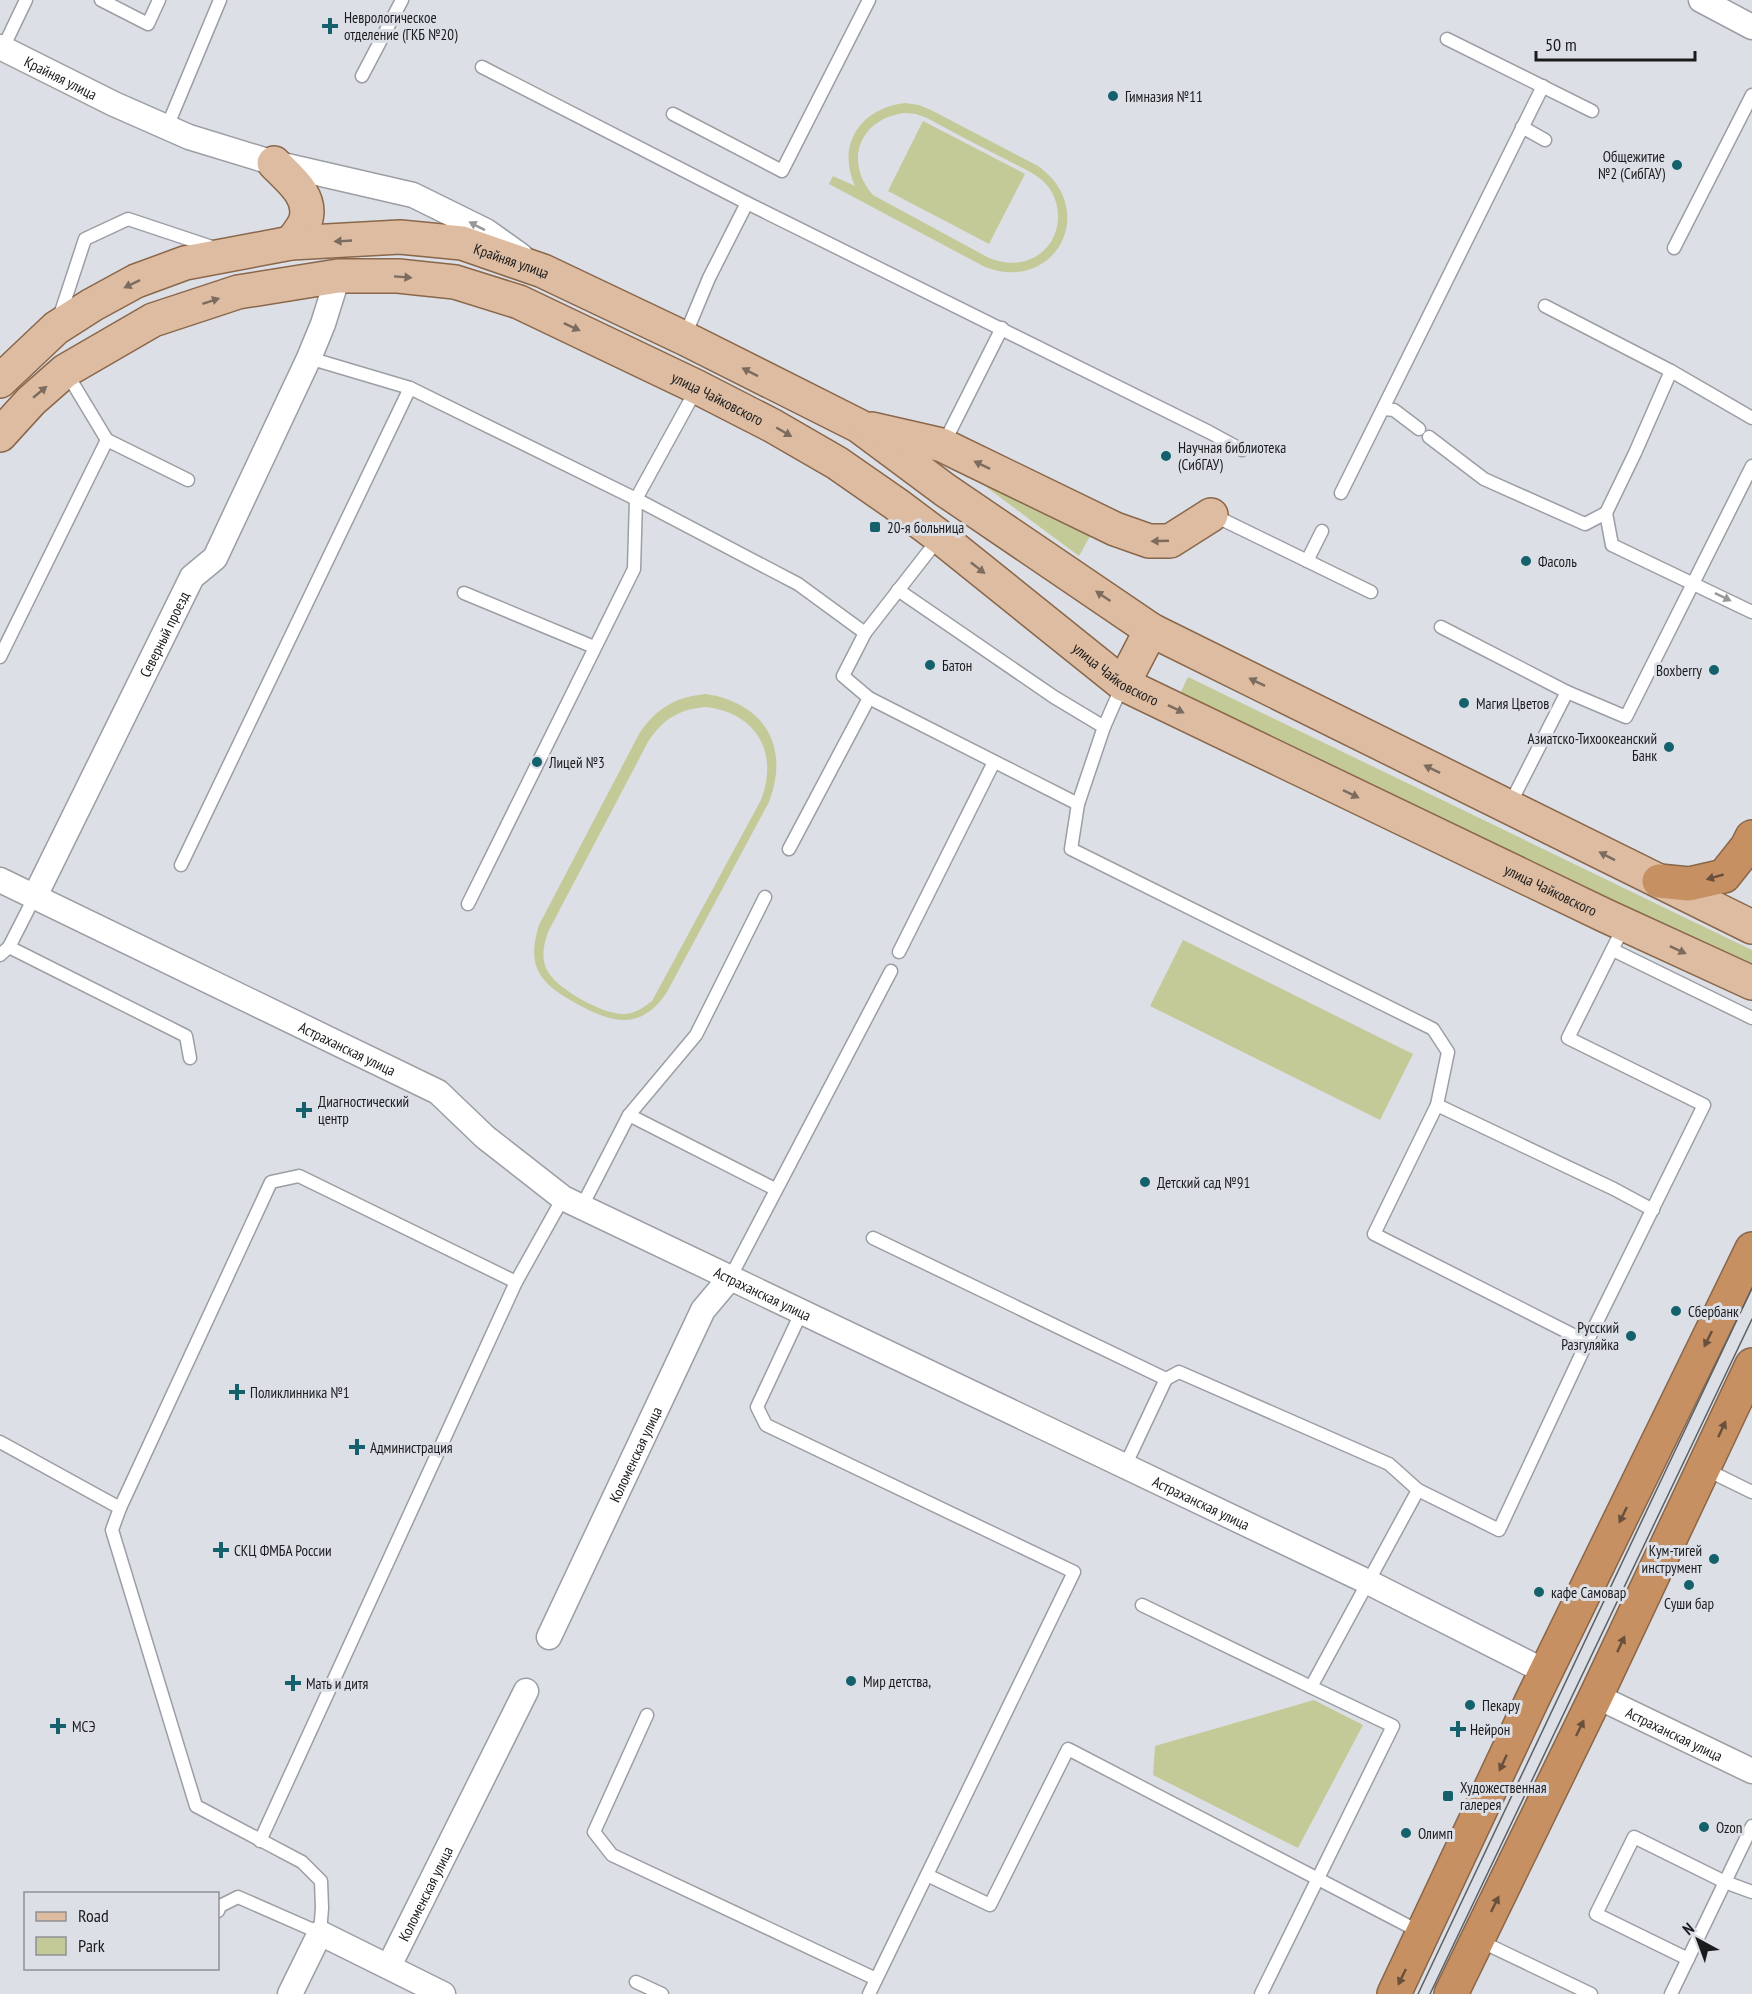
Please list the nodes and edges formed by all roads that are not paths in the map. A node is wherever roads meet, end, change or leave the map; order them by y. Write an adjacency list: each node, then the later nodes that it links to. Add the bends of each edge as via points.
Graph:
1 (26, 0): 10 (lane)
2 (101, 0): 3 (lane, via 148,24)
3 (159, 0)
4 (220, 0): 17 (lane)
5 (402, 0): 12 (lane)
6 (869, 0): 16 (lane, via 782,171)
7 (1713, 3): 8 (street)
8 (1752, 27)
9 (1448, 39): 13 (lane)
10 (1, 47): 17 (street, Крайняя улица)
11 (482, 67): 21 (lane)
12 (362, 76)
13 (1543, 86): 15 (lane); 18 (lane)
14 (1752, 95): 23 (lane)
15 (1592, 111)
16 (673, 114)
17 (167, 127): 20 (street, Крайняя улица)
18 (1522, 127): 19 (lane); 37 (lane)
19 (1545, 140)
20 (274, 163): 22 (main road, via 303,194 306,207 306,220); 25 (street, Крайняя улица, one-way to 20, via 486,231 413,195)
21 (747, 203): 29 (lane); 30 (lane)
22 (291, 243): 24 (main road, Крайняя улица); 25 (main road, Крайняя улица, one-way to 22, via 462,243 399,237)
23 (1674, 248)
24 (232, 254): 28 (main road, Крайняя улица, one-way to 28, via 185,263 136,281); 28 (lane, via 128,219 85,239)
25 (543, 271): 30 (main road)
26 (338, 276): 31 (street, Северный проезд); 32 (main road, one-way to 26, via 153,320 238,292); 35 (main road, улица Чайковского, one-way to 35, via 398,276 455,282 519,302)
27 (1545, 306): 33 (lane)
28 (56, 328): 34 (main road, Крайняя улица)
29 (1002, 328): 42 (lane); 43 (lane)
30 (684, 338): 39 (main road, one-way to 30)
31 (309, 358): 36 (lane); 75 (street, Северный проезд, via 215,558 192,578)
32 (65, 371): 40 (main road, one-way to 32, via 31,400); 41 (lane)
33 (1671, 371): 38 (lane); 48 (lane)
34 (0, 381)
35 (697, 387): 47 (lane); 51 (main road, улица Чайковского, one-way to 51, via 837,463)
36 (410, 388): 47 (lane); 72 (lane)
37 (1384, 409): 46 (lane); 48 (lane, via 1394,410 1484,479 1585,524)
38 (1752, 418)
39 (859, 426): 42 (main road); 59 (main road, one-way to 39)
40 (0, 435)
41 (107, 440): 45 (lane); 62 (lane)
42 (942, 446): 49 (main road, one-way to 42, via 1170,541 1149,541 1115,530)
43 (1242, 450)
44 (1752, 466): 53 (lane)
45 (188, 480)
46 (1341, 493)
47 (636, 499): 60 (lane, via 798,584); 61 (lane, via 634,569)
48 (1606, 513): 53 (lane, via 1612,545)
49 (1212, 515): 52 (lane)
50 (1322, 531): 52 (lane)
51 (940, 537): 54 (lane); 63 (main road, улица Чайковского, one-way to 63)
52 (1307, 561): 55 (lane)
53 (1694, 583): 57 (lane, one-way to 57); 64 (lane, via 1626,717)
54 (898, 590): 60 (lane); 66 (lane)
55 (1371, 592)
56 (464, 593): 61 (lane)
57 (1752, 612)
58 (1441, 627): 64 (lane)
59 (1151, 630): 63 (main road); 69 (main road, one-way to 59)
60 (865, 633): 65 (lane, via 843,676)
61 (594, 647): 77 (lane)
62 (0, 657)
63 (1123, 684): 66 (lane); 79 (main road, улица Чайковского, one-way to 79)
64 (1567, 692): 69 (lane)
65 (869, 698): 67 (lane); 71 (lane)
66 (1104, 727): 68 (lane)
67 (994, 762): 68 (lane); 81 (lane)
68 (1078, 804): 86 (lane, via 1071,849 1433,1029 1448,1052)
69 (1508, 807): 74 (main road, one-way to 69)
70 (1752, 837): 74 (highway, one-way to 74, via 1724,876 1689,884)
71 (789, 849)
72 (181, 865)
73 (0, 880): 75 (street, Астраханская улица)
74 (1659, 881): 78 (main road)
75 (35, 896): 80 (lane); 89 (street, Астраханская улица, via 438,1092 485,1137)
76 (765, 897): 87 (lane, via 696,1035)
77 (468, 904)
78 (1752, 927)
79 (1619, 938): 83 (main road, улица Чайковского, one-way to 83); 84 (lane); 90 (lane, via 1568,1038 1704,1105)
80 (5, 951): 85 (lane, via 186,1036)
81 (898, 952)
82 (891, 971): 88 (lane)
83 (1752, 983)
84 (1752, 1018)
85 (190, 1058)
86 (1437, 1105): 90 (lane); 96 (lane, via 1374,1234)
87 (629, 1115): 88 (lane); 89 (lane)
88 (775, 1190): 93 (lane)
89 (572, 1203): 93 (street, Астраханская улица); 94 (lane, via 532,1250)
90 (1653, 1210): 96 (lane)
91 (873, 1238): 98 (lane)
92 (1752, 1249): 108 (highway, one-way to 108)
93 (730, 1278): 95 (street, Астраханская улица); 107 (street, Коломенская улица, via 703,1310)
94 (516, 1282): 104 (lane, via 299,1176 271,1182); 115 (lane)
95 (801, 1313): 100 (street, Астраханская улица); 116 (lane, via 758,1407 766,1425 1074,1572)
96 (1587, 1342): 102 (lane, via 1499,1530)
97 (1752, 1365): 101 (highway, one-way to 97)
98 (1166, 1379): 100 (lane); 102 (lane, via 1179,1372 1389,1464)
99 (0, 1443): 104 (lane)
100 (1125, 1466): 105 (street, Астраханская улица)
101 (1704, 1468): 103 (lane); 111 (highway, one-way to 101)
102 (1418, 1490): 105 (lane)
103 (1752, 1492)
104 (120, 1508): 115 (lane, via 112,1530 196,1806)
105 (1368, 1582): 108 (street, Астраханская улица); 109 (lane)
106 (1142, 1605): 109 (lane)
107 (549, 1637)
108 (1546, 1672): 122 (highway, one-way to 122)
109 (1311, 1687): 117 (lane, via 1393,1726)
110 (526, 1691): 125 (street, Коломенская улица)
111 (1596, 1696): 113 (street, Астраханская улица); 123 (highway, one-way to 111)
112 (646, 1715): 126 (lane, via 594,1832 612,1855)
113 (1752, 1771)
114 (1752, 1826): 118 (lane)
115 (260, 1841): 121 (lane, via 302,1862 321,1881)
116 (927, 1875): 117 (lane, via 990,1905 1068,1749); 126 (lane)
117 (1316, 1879): 122 (lane); 132 (lane)
118 (1725, 1882): 119 (lane); 124 (lane); 124 (lane, via 1634,1838 1596,1914)
119 (1752, 1892)
120 (219, 1908): 121 (lane, via 238,1897)
121 (320, 1933): 125 (street); 129 (street)
122 (1423, 1933): 133 (highway, one-way to 133)
123 (1477, 1940): 134 (highway); 135 (lane)
124 (1688, 1959): 136 (lane)
125 (389, 1966): 128 (street)
126 (876, 1979): 131 (lane)
127 (636, 1982): 130 (lane)
128 (440, 1993)
129 (290, 1994)
130 (662, 1994)
131 (869, 1994)
132 (1261, 1994)
133 (1394, 1994)
134 (1451, 1994)
135 (1591, 1994)
136 (1671, 1994)

